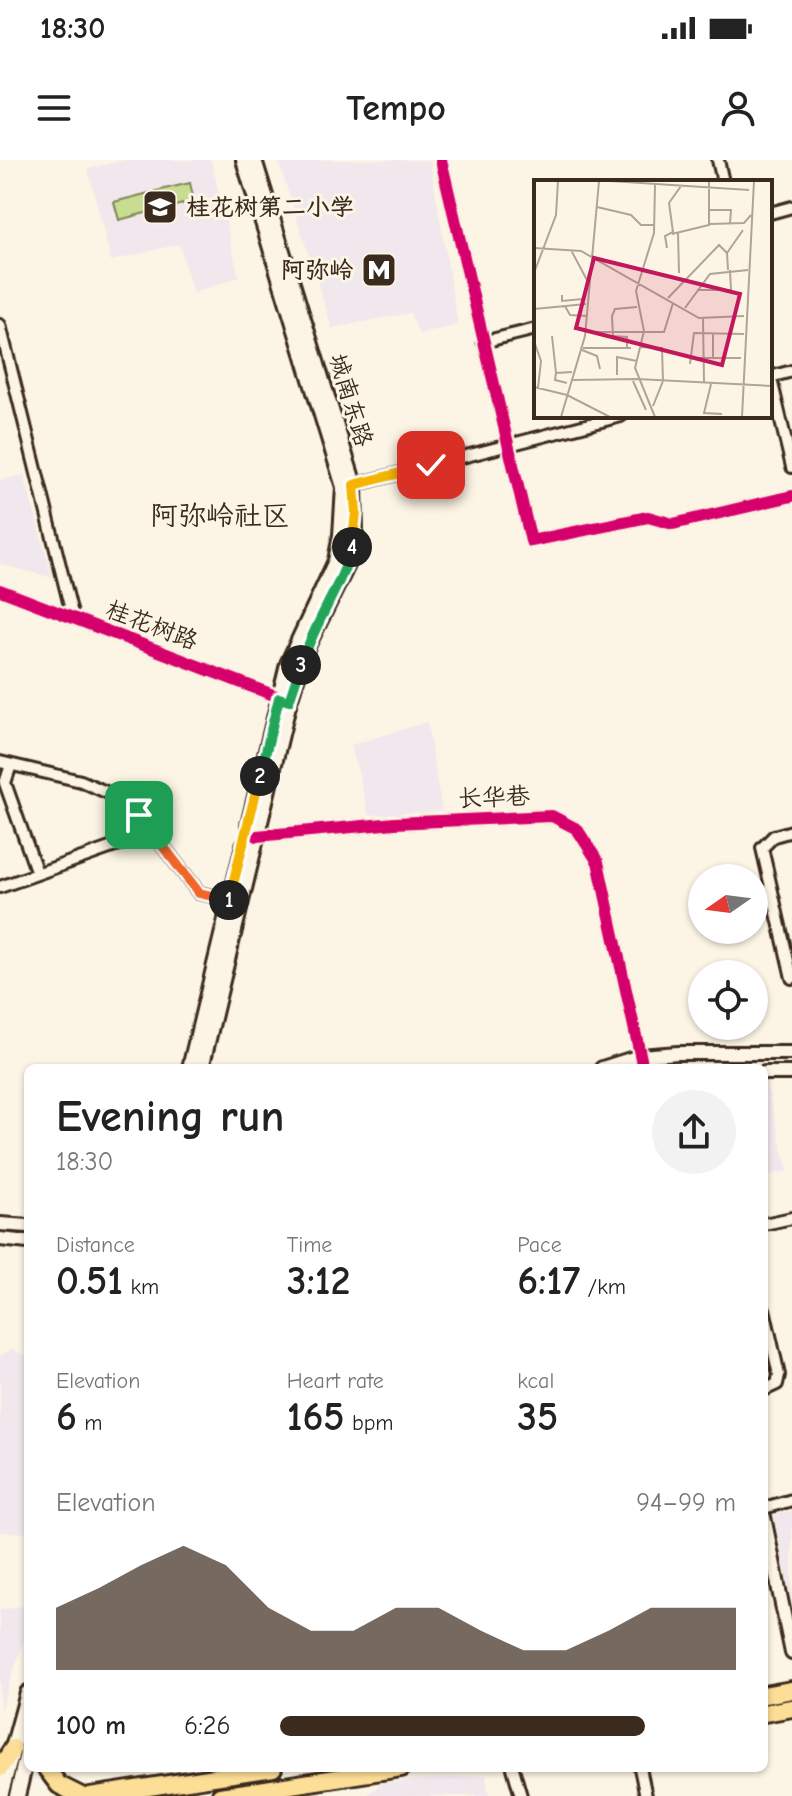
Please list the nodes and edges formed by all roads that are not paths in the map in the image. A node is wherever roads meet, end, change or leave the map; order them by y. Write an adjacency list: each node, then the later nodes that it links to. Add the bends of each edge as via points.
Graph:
1 (244, 160): 21 (main road, 城南东路, via 344,487 336,561 298,638)
2 (254, 160): 17 (main road, 城南东路)
3 (441, 160): 10 (street)
4 (718, 160): 5 (street)
5 (723, 180)
6 (792, 207): 7 (street)
7 (772, 212)
8 (0, 325): 20 (street)
9 (534, 329): 10 (street)
10 (483, 342): 15 (street)
11 (792, 371): 12 (street)
12 (772, 376)
13 (772, 384): 16 (street)
14 (613, 418): 15 (street)
15 (507, 446): 17 (street); 18 (street, via 531,541 648,517 673,524)
16 (792, 467)
17 (354, 485): 21 (main road, 城南东路, via 355,531 347,565)
18 (792, 496)
19 (0, 590): 20 (street, 桂花树路)
20 (73, 618): 21 (street, 桂花树路)
21 (284, 699): 25 (main road, 城南东路); 28 (main road, 城南东路)
22 (6, 763): 24 (street, via 81,781 115,796); 26 (street, via 5,783)
23 (792, 831): 29 (street, via 774,836 762,848)
24 (152, 833): 26 (street); 28 (street, via 199,893)
25 (257, 836): 31 (street, 长华巷, via 552,816 577,829 598,862); 33 (main road, 城南东路)
26 (37, 873): 27 (street)
27 (0, 887)
28 (231, 900): 32 (main road, 城南东路)
29 (792, 978)
30 (792, 1053): 31 (street, via 678,1053)
31 (641, 1062)
32 (191, 1064)
33 (202, 1064)
34 (768, 1073): 35 (street)
35 (792, 1073)
36 (792, 1218): 37 (street)
37 (768, 1223)
38 (0, 1224): 39 (street)
39 (24, 1226)
40 (0, 1239): 41 (street)
41 (24, 1242)
42 (768, 1327): 43 (street, via 779,1375 777,1384)
43 (768, 1388)
44 (792, 1500): 45 (street)
45 (768, 1507)
46 (768, 1536): 47 (street)
47 (792, 1653)
48 (792, 1690): 49 (main road)
49 (768, 1694)
50 (792, 1708): 51 (main road)
51 (768, 1712)
52 (24, 1725): 53 (main road)
53 (21, 1749): 54 (main road); 61 (main road); 62 (main road)
54 (0, 1768)
55 (49, 1772): 63 (main road, via 59,1785)
56 (247, 1772): 64 (main road)
57 (378, 1772): 60 (main road)
58 (514, 1772): 66 (street)
59 (641, 1772): 67 (street)
60 (265, 1792): 65 (main road)
61 (0, 1796)
62 (17, 1796)
63 (81, 1796)
64 (90, 1796)
65 (220, 1796)
66 (521, 1796)
67 (646, 1796)

